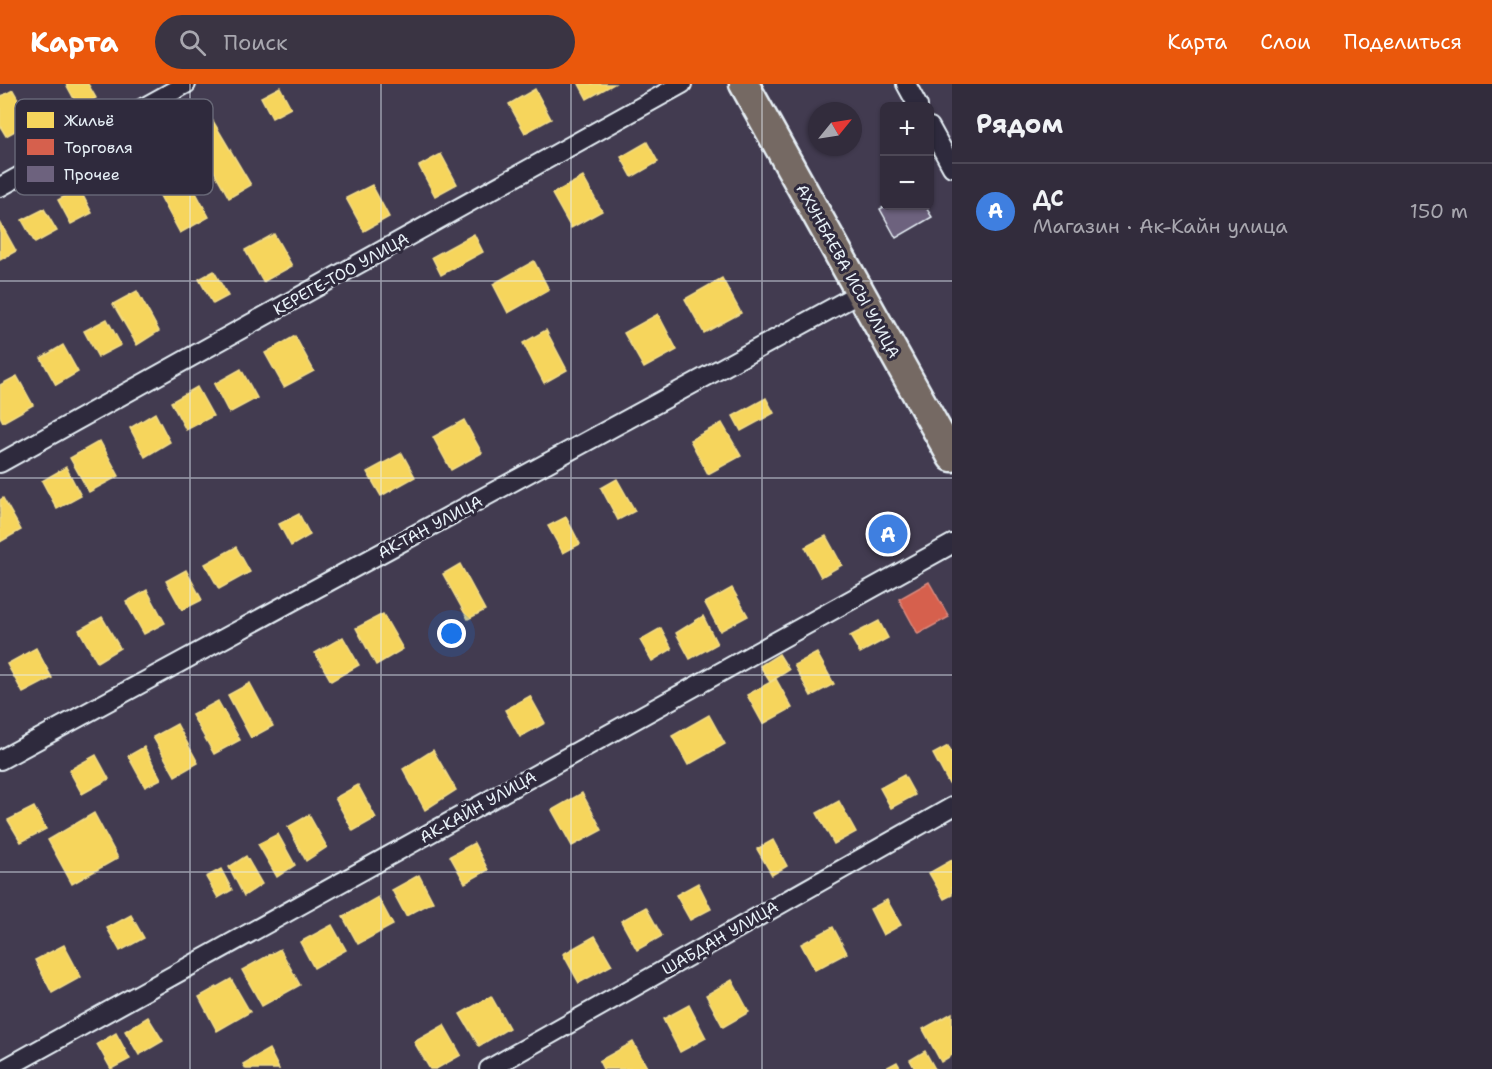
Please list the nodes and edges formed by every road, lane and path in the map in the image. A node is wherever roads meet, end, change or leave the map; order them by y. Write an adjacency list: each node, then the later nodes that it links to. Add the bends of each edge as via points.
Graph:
1 (186, 84): 5 (street)
2 (682, 84): 13 (street, КЕРЕГЕ-ТОО УЛИЦА)
3 (744, 84): 11 (main road, АХУНБАЕВА ИСЫ УЛИЦА)
4 (906, 84): 6 (street)
5 (159, 99)
6 (916, 102)
7 (934, 134): 8 (street)
8 (952, 167)
9 (15, 179): 10 (street)
10 (0, 187)
11 (860, 293): 12 (main road, АХУНБАЕВА ИСЫ УЛИЦА); 15 (street, АК-ТАН УЛИЦА)
12 (952, 457)
13 (0, 463)
14 (952, 544): 17 (street, АК-КАЙН УЛИЦА)
15 (0, 760)
16 (952, 807): 18 (street, ШАБДАН УЛИЦА)
17 (4, 1069)
18 (489, 1069)

